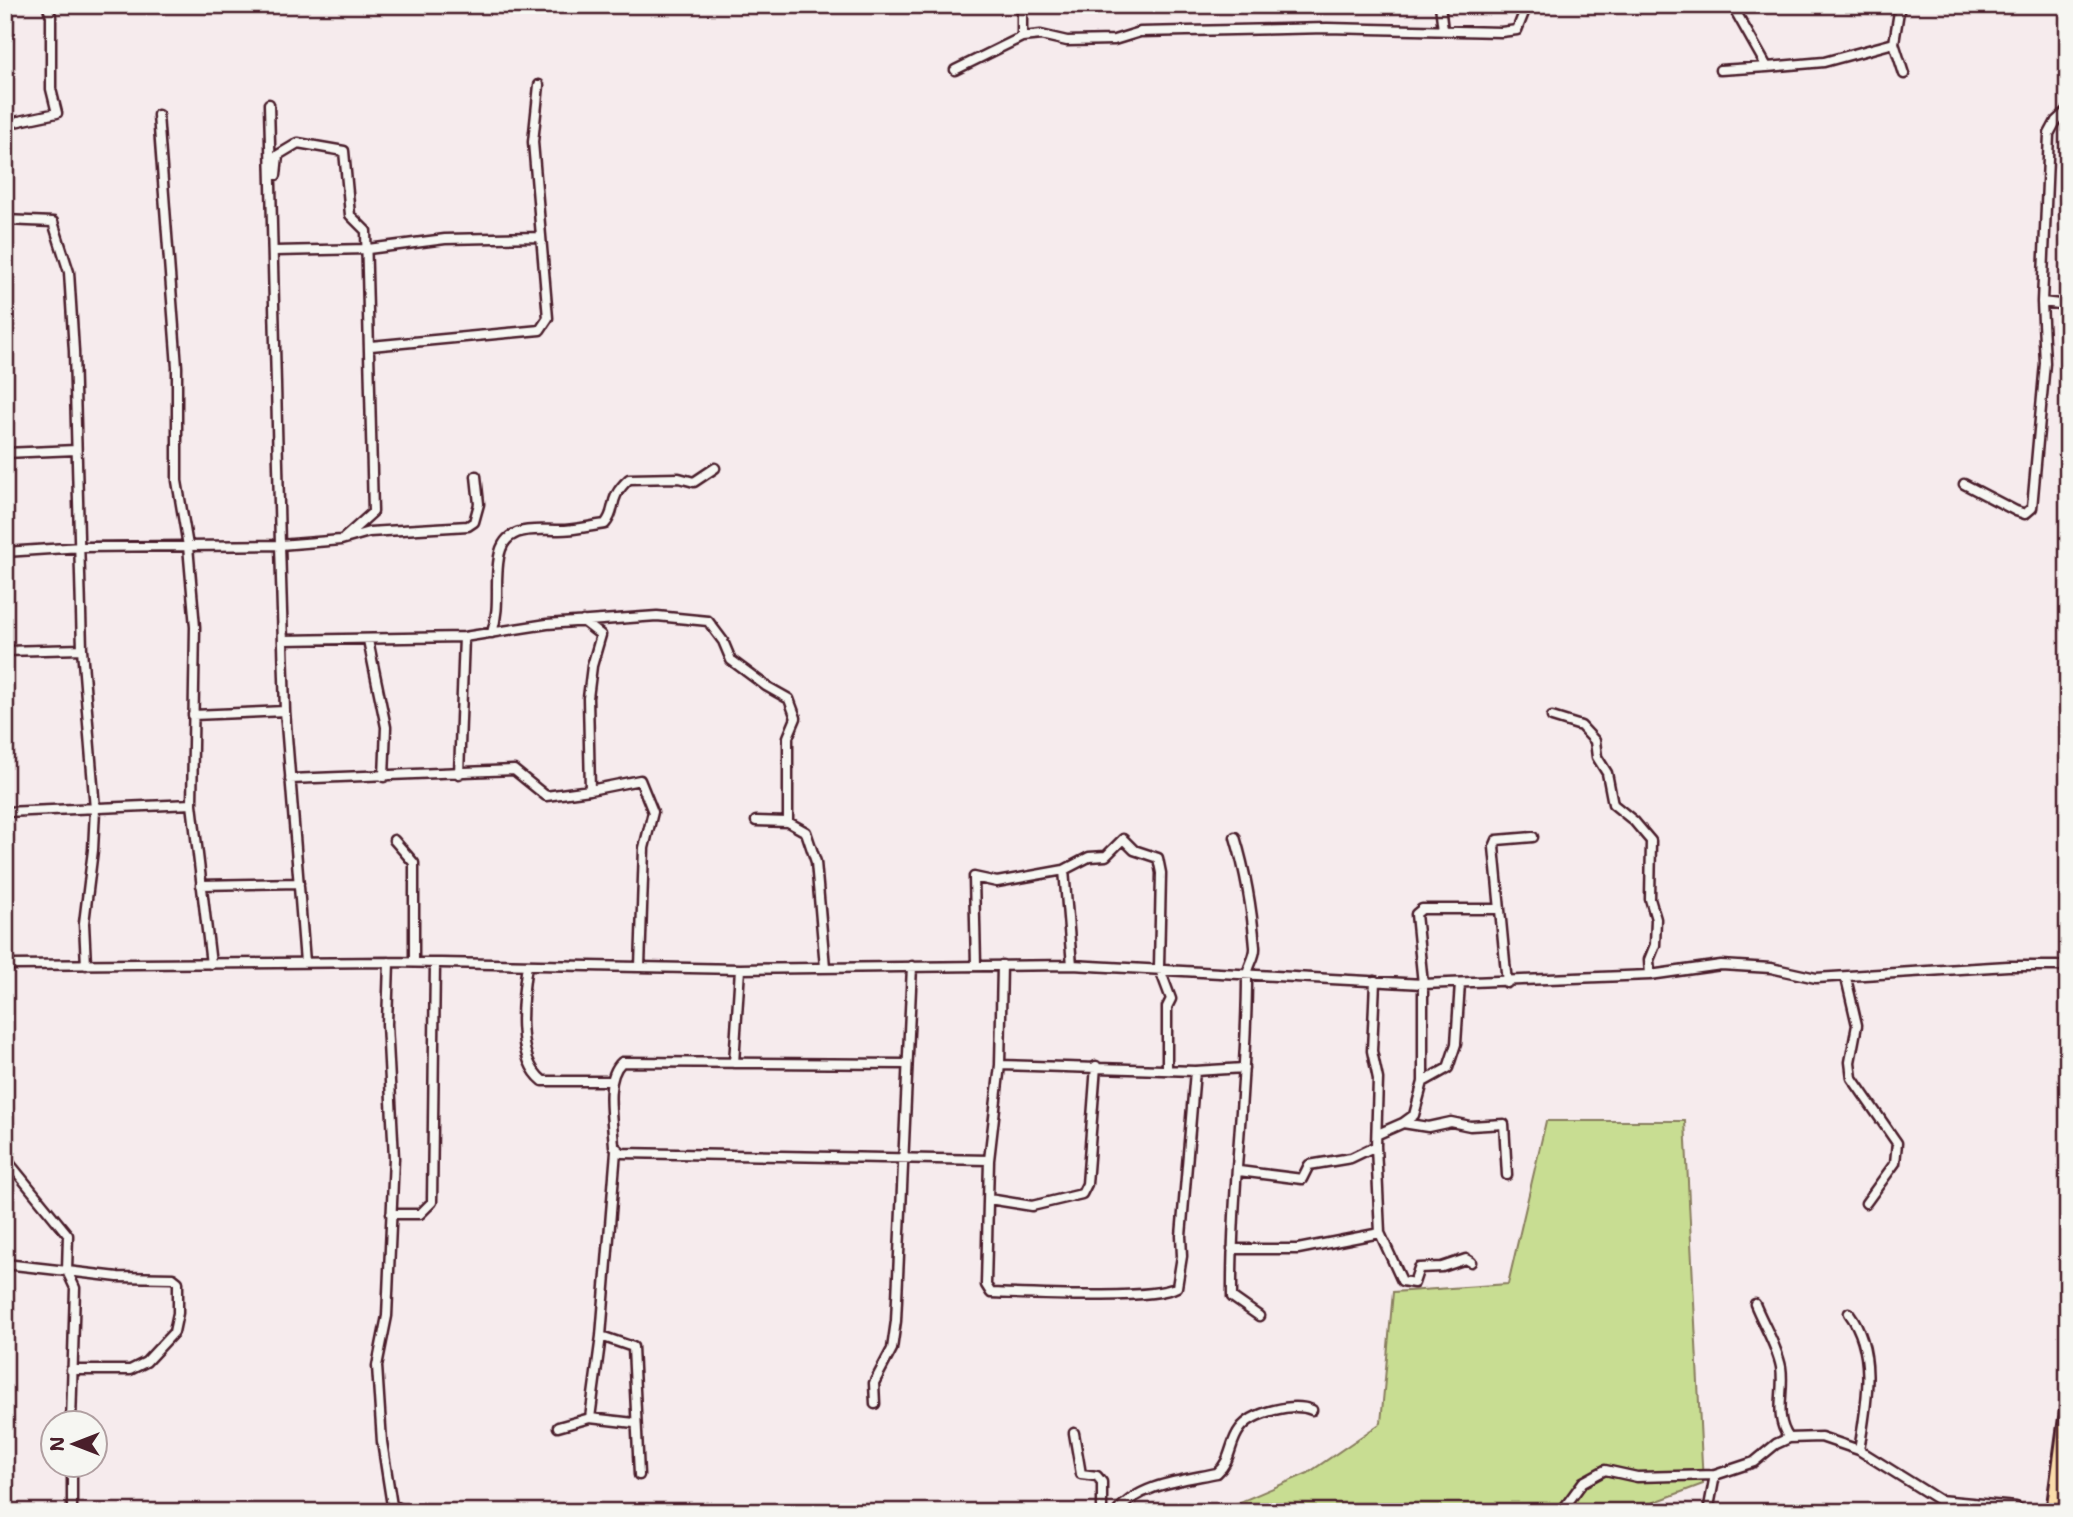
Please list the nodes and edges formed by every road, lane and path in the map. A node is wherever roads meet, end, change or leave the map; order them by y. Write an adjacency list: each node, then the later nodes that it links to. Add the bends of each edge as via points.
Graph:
1 (47, 5): 18 (street, via 51,89 57,113)
2 (1022, 5): 8 (street)
3 (1440, 5): 7 (street)
4 (1527, 5): 7 (street, via 1517,30)
5 (1732, 5): 10 (street)
6 (1900, 5): 9 (street)
7 (1443, 30): 8 (street, via 1140,32 1114,40 1067,41 1041,35)
8 (1022, 37): 11 (street)
9 (1894, 43): 10 (street, via 1834,61); 13 (street)
10 (1767, 67): 12 (street)
11 (955, 70)
12 (1720, 71)
13 (1904, 74)
14 (539, 85): 21 (street, via 533,142)
15 (269, 104): 19 (street)
16 (2068, 110): 24 (street, via 2049,134)
17 (159, 115): 34 (street, via 177,367 177,481)
18 (5, 124)
19 (273, 204): 22 (street, via 278,155 298,143 344,151 350,215 366,231); 23 (street)
20 (5, 220): 27 (street, via 53,222 69,272)
21 (539, 237): 22 (street, via 445,239); 26 (street, via 548,318 540,330)
22 (368, 249): 23 (street); 26 (street)
23 (275, 251): 33 (street)
24 (2042, 302): 25 (street); 31 (street, via 2045,363 2032,508 2025,514 2016,511)
25 (2068, 305)
26 (371, 346): 32 (street, via 367,366 373,512)
27 (76, 450): 28 (street); 35 (street)
28 (5, 453)
29 (715, 468): 38 (street, via 694,482 629,479 616,491 605,524 554,530 532,527 510,538 499,557 499,611)
30 (476, 477): 32 (street, via 479,504 474,523 468,526 369,532)
31 (1964, 484)
32 (341, 540): 33 (street)
33 (280, 545): 34 (street); 40 (street)
34 (188, 546): 35 (street); 45 (street, via 195,627)
35 (81, 547): 36 (street); 42 (street)
36 (5, 552)
37 (583, 621): 38 (street); 50 (street, via 601,635 589,698); 55 (street, via 657,616 708,621 731,660 766,687 785,694 796,718 788,737)
38 (492, 634): 39 (street)
39 (464, 637): 41 (street); 47 (street)
40 (283, 640): 41 (street); 44 (street)
41 (368, 640): 48 (street, via 386,727)
42 (82, 649): 43 (street); 52 (street)
43 (5, 651)
44 (285, 711): 45 (street); 49 (street)
45 (193, 715): 51 (street)
46 (1552, 718): 81 (street, via 1581,726 1595,741 1613,804 1650,842 1650,899 1656,919)
47 (459, 774): 48 (street); 50 (street, via 514,770 546,796)
48 (384, 777): 49 (street)
49 (290, 779): 60 (street)
50 (590, 790): 76 (street, via 640,780 653,812 644,848)
51 (192, 804): 52 (street); 61 (street)
52 (95, 809): 53 (street); 68 (street, via 84,923)
53 (5, 812)
54 (756, 821): 55 (street)
55 (788, 822): 77 (street, via 806,832 816,862)
56 (1235, 837): 80 (street, via 1247,876 1255,949)
57 (1533, 837): 62 (street, via 1497,840)
58 (394, 840): 65 (street, via 414,863)
59 (1064, 870): 70 (street, via 997,882 974,877); 72 (street); 78 (street, via 1105,856 1122,839 1134,850 1158,858)
60 (299, 883): 61 (street); 63 (street)
61 (201, 885): 67 (street)
62 (1500, 909): 84 (street); 86 (street, via 1422,909 1416,914)
63 (305, 962): 64 (street); 67 (street)
64 (389, 962): 65 (street); 107 (street)
65 (414, 962): 66 (street)
66 (435, 963): 69 (street); 107 (street, via 432,1202 420,1214)
67 (211, 964): 68 (street)
68 (86, 965): 75 (street)
69 (527, 965): 76 (street); 94 (street, via 525,1044 535,1074 544,1081)
70 (975, 965): 71 (street); 73 (street)
71 (1002, 965): 72 (street); 89 (street)
72 (1072, 965): 78 (street)
73 (912, 966): 77 (street); 88 (street)
74 (2068, 966): 82 (street)
75 (8, 967)
76 (640, 967): 79 (street)
77 (825, 967): 79 (street)
78 (1159, 967): 80 (street); 92 (street, via 1171,999 1167,1007)
79 (740, 969): 87 (street)
80 (1247, 972): 83 (street); 91 (street)
81 (1650, 975): 82 (street, via 1721,965); 84 (street)
82 (1846, 978): 106 (street, via 1857,1025 1852,1078 1897,1143 1895,1163)
83 (1375, 981): 86 (street); 97 (street, via 1372,1051 1378,1079)
84 (1507, 982): 85 (street)
85 (1460, 983): 86 (street); 95 (street, via 1456,1044 1448,1068)
86 (1423, 984): 95 (street)
87 (734, 1063): 88 (street); 94 (street, via 622,1062)
88 (907, 1064): 100 (street)
89 (1000, 1065): 90 (street); 102 (street)
90 (1096, 1066): 92 (street); 105 (street, via 1087,1184 1082,1194 1032,1206)
91 (1244, 1068): 93 (street); 103 (street)
92 (1167, 1070): 93 (street)
93 (1195, 1071): 105 (street, via 1177,1287 1168,1292 1119,1295 991,1293 986,1285)
94 (612, 1081): 99 (street)
95 (1423, 1082): 96 (street, via 1414,1115)
96 (1403, 1123): 97 (street); 104 (street, via 1428,1127 1438,1122 1504,1124)
97 (1378, 1134): 98 (street)
98 (1376, 1146): 103 (street, via 1351,1158 1309,1165 1302,1179); 108 (street)
99 (616, 1151): 100 (street); 117 (street)
100 (902, 1157): 102 (street); 119 (street, via 896,1321 892,1349 874,1383)
101 (5, 1158): 109 (street); 113 (street, via 68,1235)
102 (989, 1160): 105 (street)
103 (1239, 1171): 110 (street)
104 (1507, 1175)
105 (989, 1199)
106 (1866, 1203)
107 (391, 1214): 132 (street, via 387,1316 377,1366 382,1442)
108 (1380, 1233): 110 (street, via 1298,1249); 111 (street, via 1402,1281 1414,1283 1419,1268 1466,1259)
109 (5, 1248)
110 (1232, 1249): 116 (street, via 1232,1297)
111 (1471, 1262)
112 (5, 1264): 113 (street)
113 (67, 1271): 118 (street, via 75,1288); 118 (street, via 178,1282 174,1332 146,1362 130,1370)
114 (1755, 1304): 127 (street, via 1780,1367 1782,1428)
115 (1849, 1313): 128 (street, via 1858,1325 1867,1373)
116 (1259, 1316)
117 (601, 1336): 123 (street); 124 (street, via 633,1347)
118 (71, 1370): 121 (street)
119 (875, 1404)
120 (2068, 1404): 140 (main road)
121 (71, 1408)
122 (1312, 1410): 136 (street, via 1290,1405 1248,1420 1238,1431 1227,1464 1217,1473 1140,1492)
123 (590, 1418): 124 (street); 125 (street)
124 (635, 1423): 129 (street)
125 (558, 1427)
126 (1074, 1433): 135 (street, via 1081,1474 1097,1476 1102,1482)
127 (1789, 1438): 128 (street, via 1821,1437); 130 (street, via 1754,1462)
128 (1859, 1450): 139 (street, via 1939,1500 2016,1507)
129 (639, 1475)
130 (1714, 1475): 137 (street, via 1637,1477 1605,1470 1583,1482); 138 (street)
131 (72, 1478): 133 (street)
132 (393, 1508): 134 (street)
133 (72, 1512)
134 (406, 1512)
135 (1102, 1512)
136 (1117, 1512)
137 (1561, 1512)
138 (1709, 1512)
139 (2023, 1512)
140 (2053, 1512)

